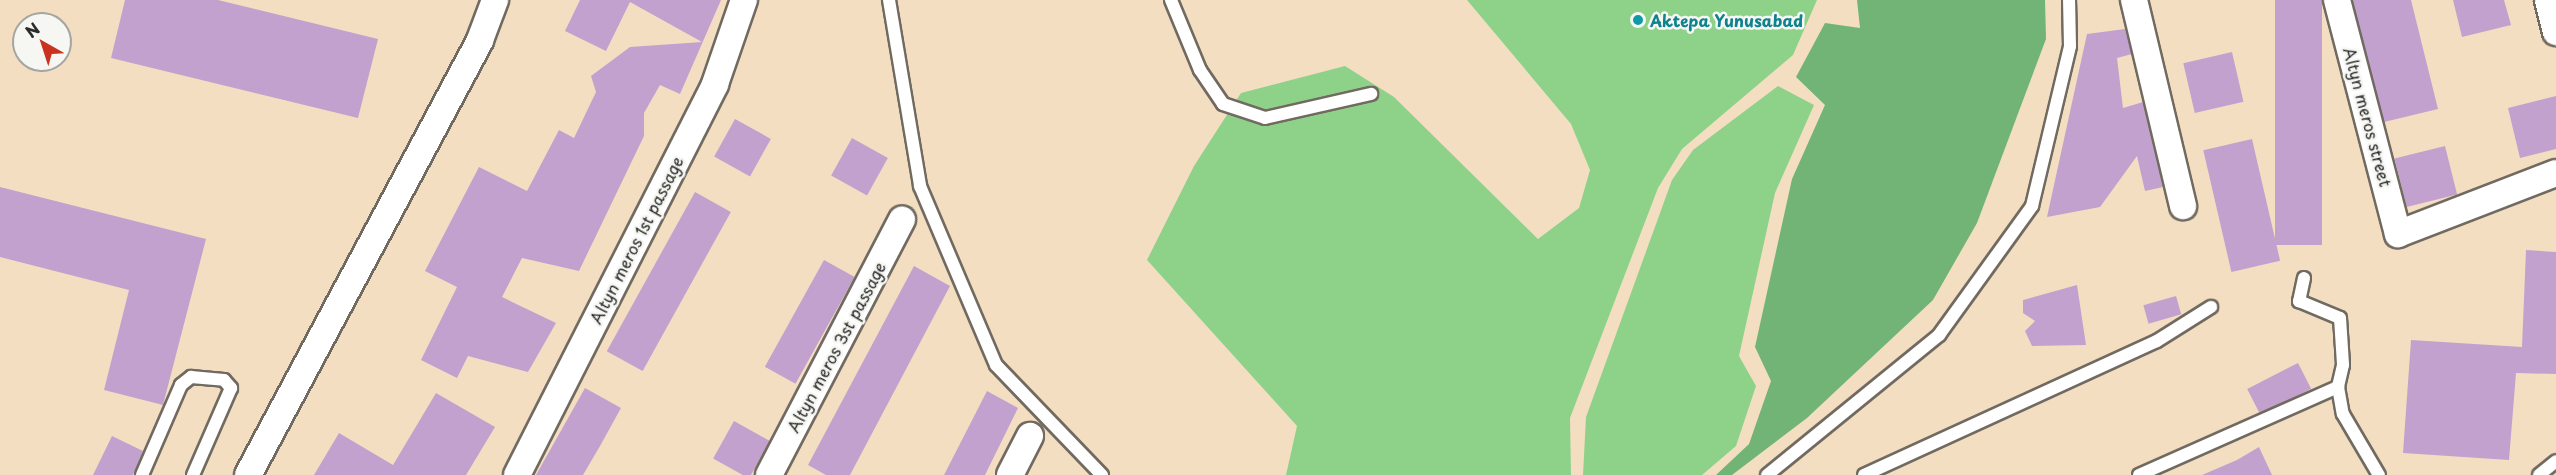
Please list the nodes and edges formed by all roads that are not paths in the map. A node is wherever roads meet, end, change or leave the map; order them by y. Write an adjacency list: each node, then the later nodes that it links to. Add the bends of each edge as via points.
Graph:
1 (495, 0): 21 (street, via 480,40)
2 (744, 0): 22 (street, Altyn meros 1st passage, via 716,84)
3 (889, 0): 25 (lane, via 920,186 996,365)
4 (1170, 0): 10 (lane, via 1200,70 1223,104 1265,118)
5 (2069, 0): 26 (lane, via 2070,46 2032,206 1939,335)
6 (2134, 0): 12 (street)
7 (2337, 0): 11 (street, via 2398,234)
8 (2548, 0): 9 (street)
9 (2556, 32)
10 (1371, 94)
11 (2556, 173)
12 (2183, 206)
13 (902, 219): 23 (street, Altyn meros 3st passage)
14 (2304, 278): 16 (lane, via 2299,301 2335,313 2342,323 2343,366)
15 (2211, 307): 27 (lane, via 2157,341)
16 (2338, 387): 28 (lane); 29 (lane, via 2353,440)
17 (1030, 436): 24 (street)
18 (2556, 461): 30 (lane)
19 (142, 475): 20 (lane, via 181,386 191,377 224,380 231,388)
20 (193, 475)
21 (248, 475)
22 (516, 475)
23 (769, 475)
24 (1010, 475)
25 (1102, 475)
26 (1767, 475)
27 (1864, 475)
28 (2139, 475)
29 (2379, 475)
30 (2539, 475)

